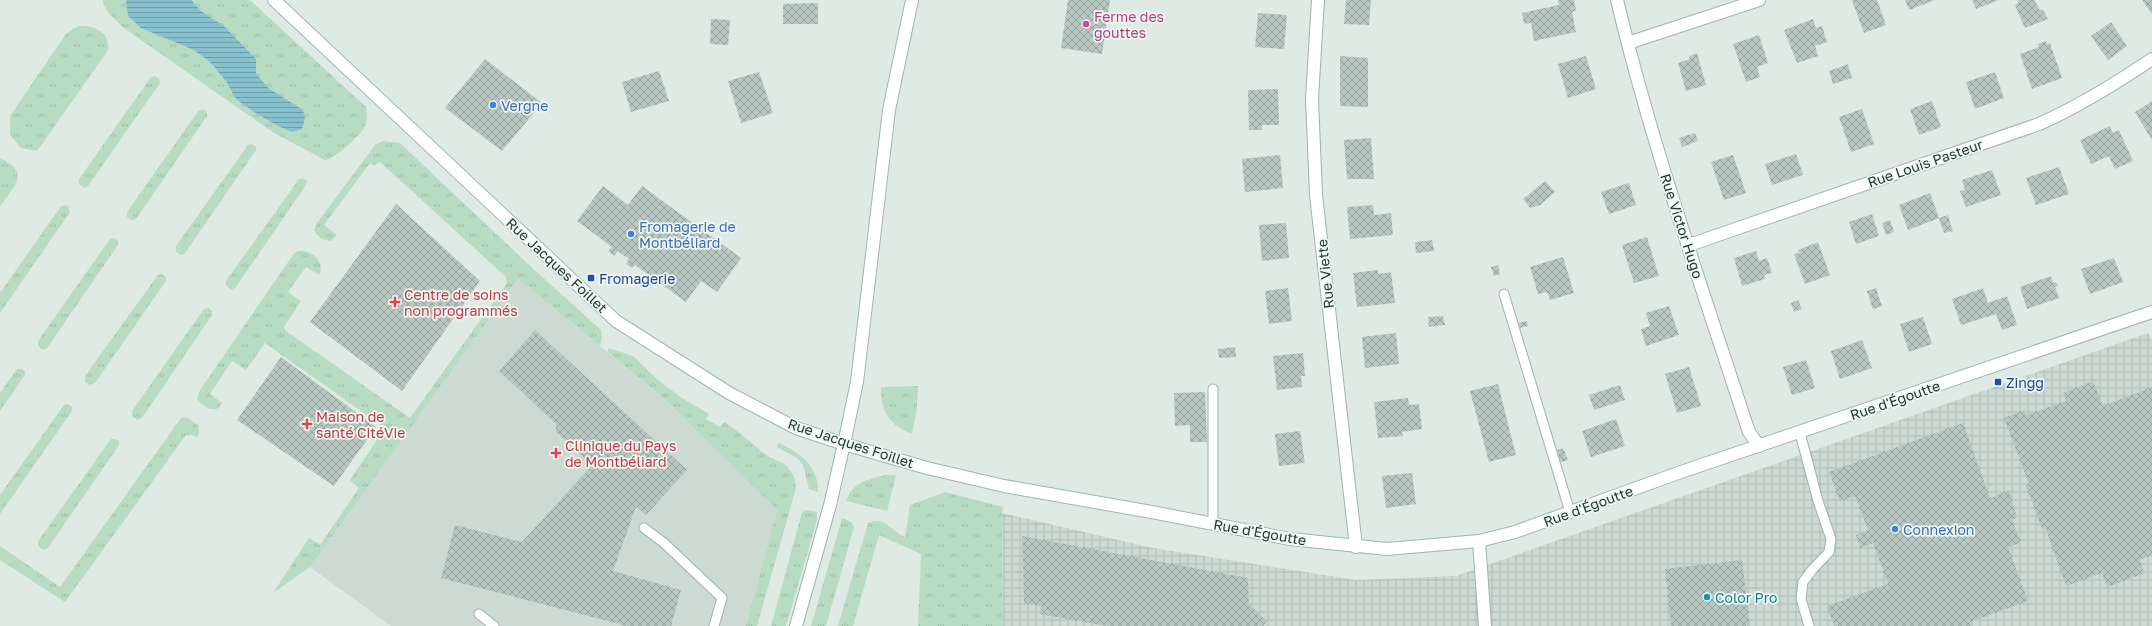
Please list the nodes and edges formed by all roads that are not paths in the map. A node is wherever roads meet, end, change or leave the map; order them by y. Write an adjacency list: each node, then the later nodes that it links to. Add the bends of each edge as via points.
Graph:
1 (274, 0): 13 (main road, Rue Jacques Foillet, via 616,321 729,394 796,428)
2 (912, 0): 13 (main road, via 889,110 857,382)
3 (1318, 0): 20 (main road, Rue Viette, via 1312,98 1316,195)
4 (1618, 0): 6 (main road, Rue Victor Hugo)
5 (1758, 0): 6 (main road)
6 (1628, 43): 8 (main road, Rue Victor Hugo)
7 (2152, 59): 8 (main road, Rue Louis Pasteur, via 2108,89 2038,124 1696,243)
8 (1687, 243): 14 (main road, Rue Victor Hugo, via 1749,432)
9 (1504, 294): 16 (lane)
10 (2152, 312): 12 (main road, Rue d'Égoutte)
11 (1213, 389): 17 (lane)
12 (1800, 433): 14 (main road, Rue d'Égoutte); 26 (lane, via 1830,539 1830,552 1803,582 1801,599)
13 (844, 444): 15 (main road, Rue Jacques Foillet, via 927,468); 24 (main road, via 830,505)
14 (1759, 446): 16 (main road, Rue d'Égoutte)
15 (1004, 486): 17 (main road, Rue d'Égoutte)
16 (1570, 512): 19 (main road, Rue d'Égoutte, via 1515,532)
17 (1213, 524): 20 (main road, Rue d'Égoutte, via 1290,539)
18 (644, 528): 23 (lane, via 664,542 722,598)
19 (1478, 541): 20 (main road, Rue d'Égoutte, via 1387,549); 25 (main road)
20 (1356, 547)
21 (479, 614): 22 (lane)
22 (494, 626)
23 (714, 626)
24 (796, 626)
25 (1485, 626)
26 (1809, 626)

